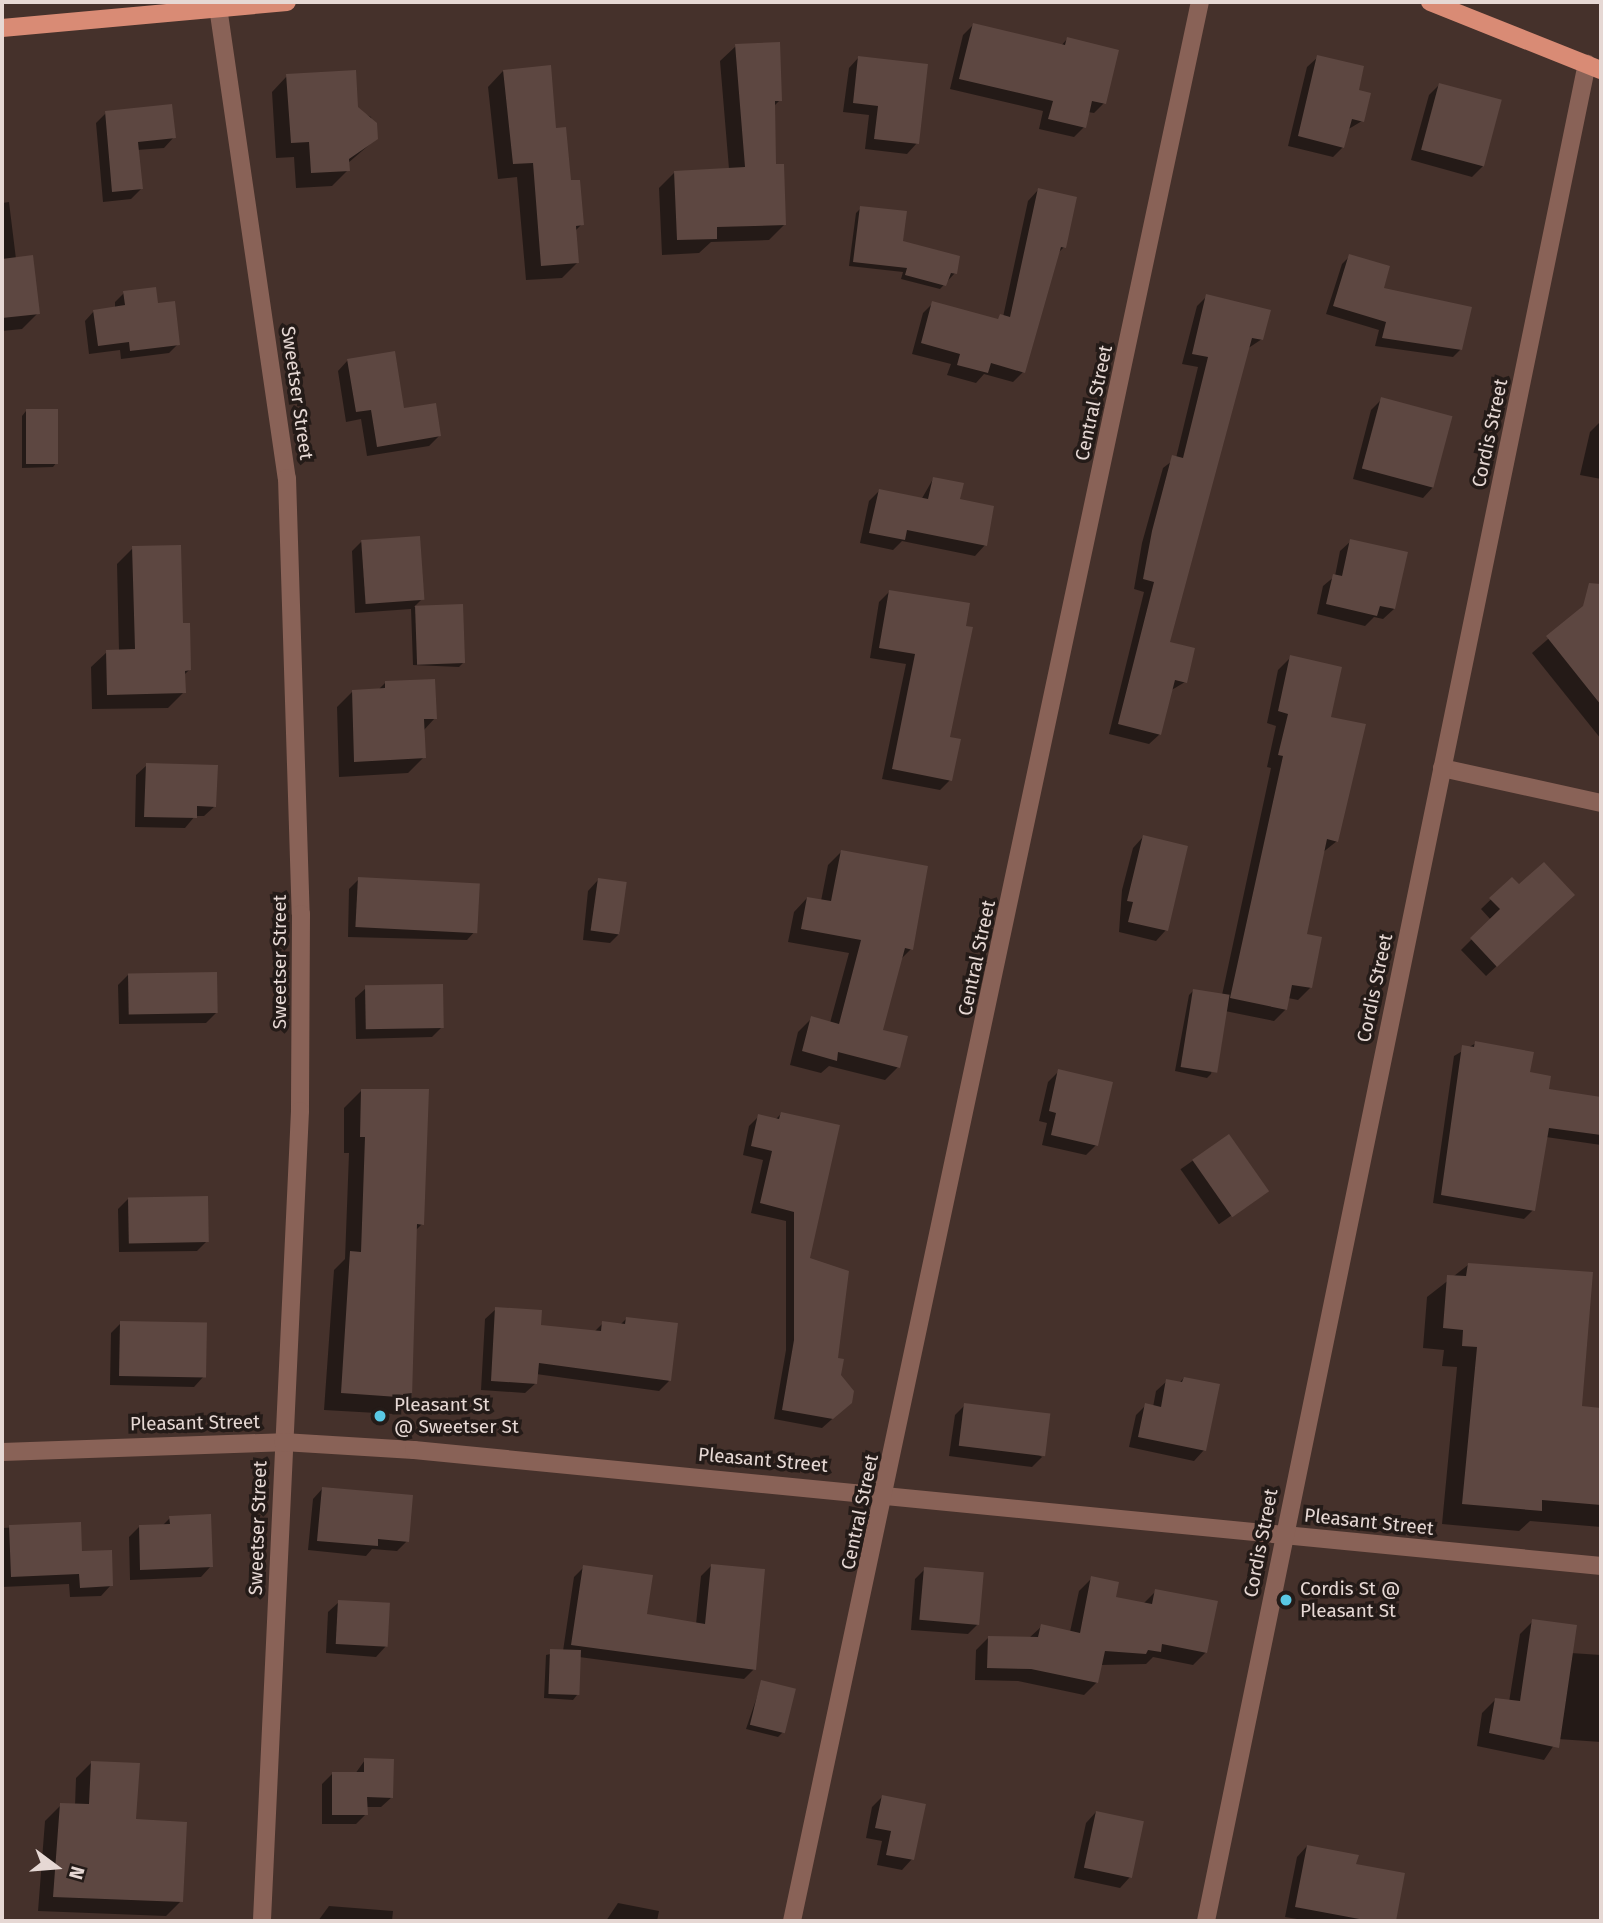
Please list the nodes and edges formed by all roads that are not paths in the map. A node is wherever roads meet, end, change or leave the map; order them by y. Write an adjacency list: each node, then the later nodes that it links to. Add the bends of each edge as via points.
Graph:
1 (287, 2): 4 (main road)
2 (1200, 2): 11 (street, Central Street)
3 (1430, 2): 6 (main road)
4 (218, 8): 5 (main road); 9 (street, Sweetser Street, via 281,421 291,536 302,1012)
5 (2, 28)
6 (1594, 67): 7 (street, Cordis Street)
7 (1442, 768): 8 (street); 12 (street, Cordis Street)
8 (1601, 803)
9 (283, 1442): 10 (street, Pleasant Street); 11 (street, Pleasant Street); 14 (street, Sweetser Street)
10 (2, 1452)
11 (887, 1493): 12 (street, Pleasant Street); 15 (street, Central Street)
12 (1284, 1534): 13 (street, Pleasant Street); 16 (street, Cordis Street)
13 (1601, 1566)
14 (262, 1921)
15 (792, 1921)
16 (1206, 1921)

